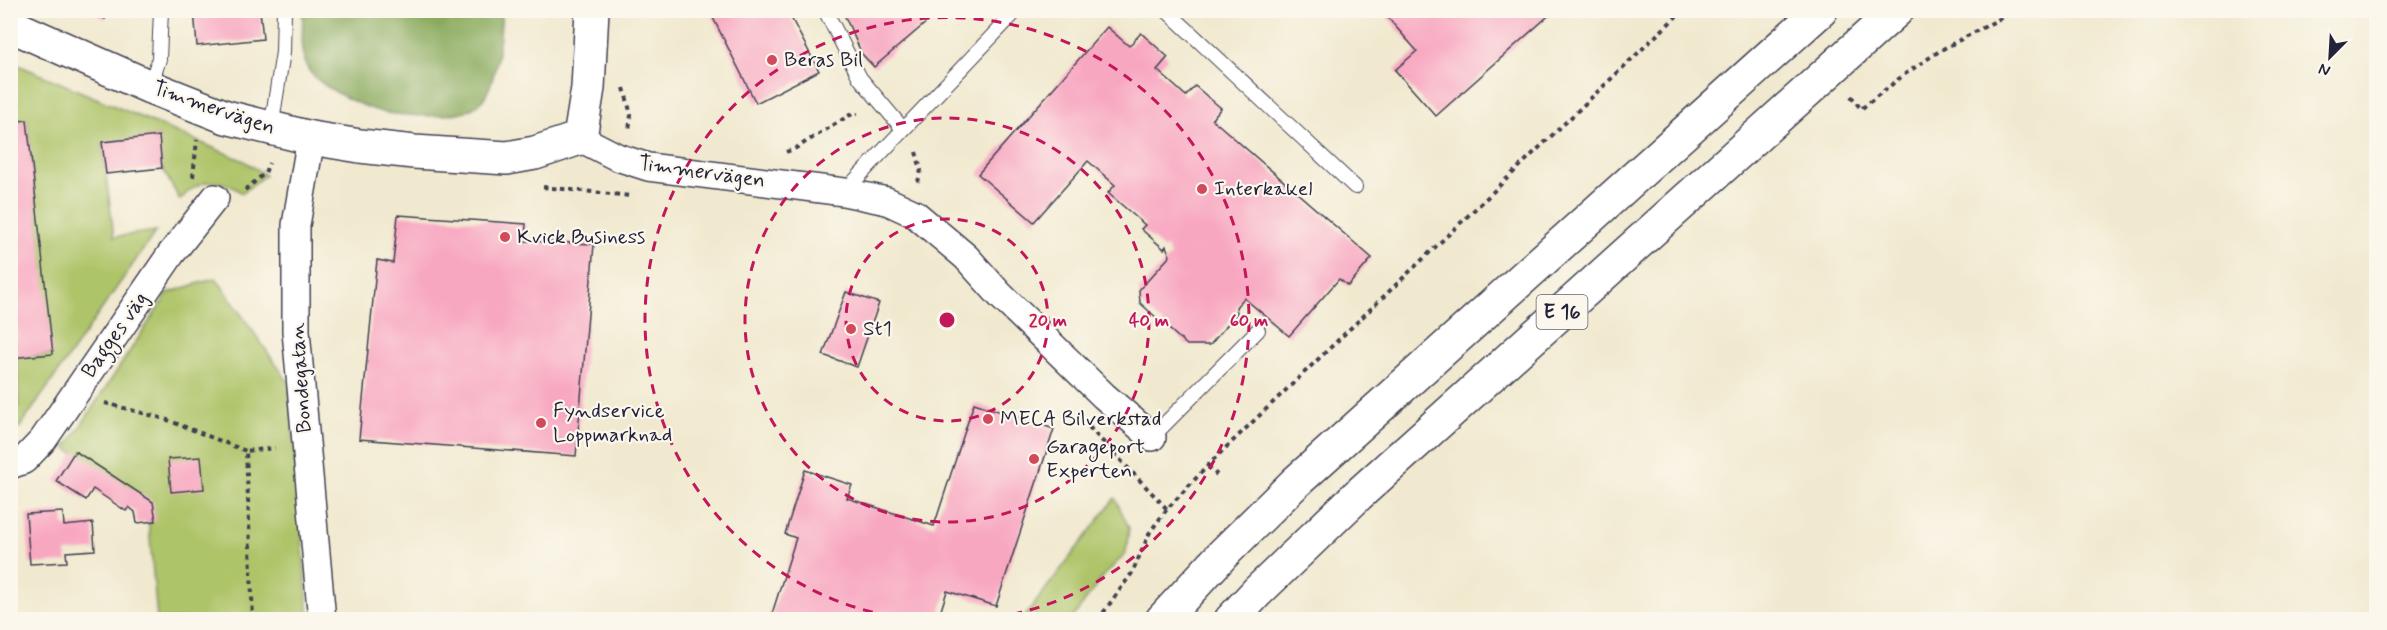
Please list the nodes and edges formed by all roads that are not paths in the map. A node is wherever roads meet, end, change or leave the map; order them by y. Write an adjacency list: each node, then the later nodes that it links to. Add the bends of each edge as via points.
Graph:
1 (161, 10): 10 (lane, via 159,59)
2 (284, 10): 11 (lane, via 283,52)
3 (592, 10): 14 (main road, via 588,88)
4 (825, 10): 12 (lane, via 860,78)
5 (1017, 10): 12 (lane)
6 (1166, 10): 15 (lane)
7 (1821, 10): 22 (main road, E 16, via 1304,476)
8 (1897, 10): 23 (main road, E 16, via 1358,495)
9 (10, 25): 10 (main road, Timmervägen)
10 (150, 87): 11 (main road, Timmervägen, via 226,117)
11 (271, 128): 13 (main road, Timmervägen)
12 (902, 130): 16 (lane)
13 (311, 138): 14 (main road, Timmervägen, via 360,147 507,158); 21 (street, Bondegatan, via 296,225 296,331)
14 (580, 138): 16 (street, Timmervägen, via 648,167)
15 (1355, 187)
16 (844, 192): 19 (street, Timmervägen, via 887,201 915,214 940,233 1096,388)
17 (215, 198): 20 (street, Bagges väg, via 171,254 43,440 24,460)
18 (1258, 330): 19 (lane)
19 (1152, 437)
20 (10, 465)
21 (322, 620)
22 (1162, 620)
23 (1231, 620)

